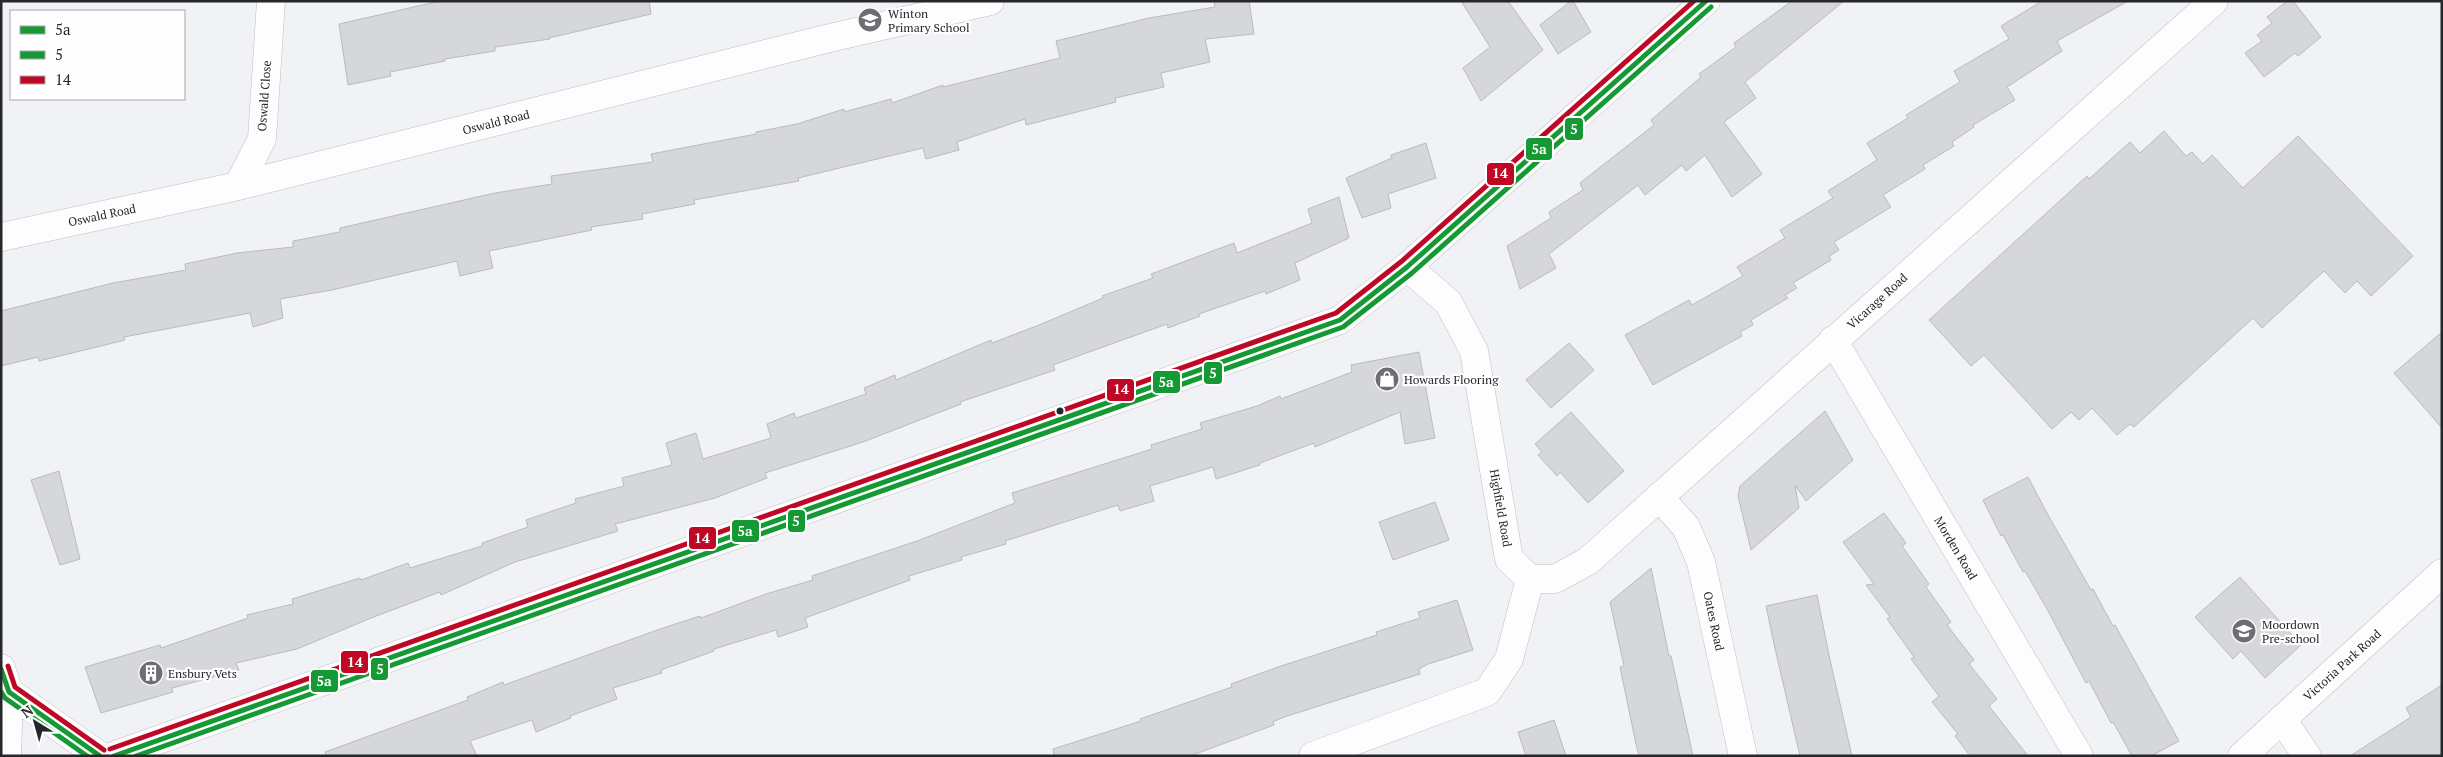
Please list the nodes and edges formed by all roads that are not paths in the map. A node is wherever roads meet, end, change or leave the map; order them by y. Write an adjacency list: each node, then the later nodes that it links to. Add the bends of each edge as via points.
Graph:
1 (271, 1): 5 (street, Oswald Close, via 262,139)
2 (990, 1): 5 (street, Oswald Road)
3 (1706, 1): 7 (street)
4 (2214, 1): 8 (street, Vicarage Road)
5 (238, 186): 6 (street, Oswald Road)
6 (1, 237)
7 (1407, 267): 11 (street, Highfield Road, via 1448,302 1474,351 1509,559); 16 (street, via 1340,320)
8 (1833, 340): 9 (street, Vicarage Road); 19 (street, Morden Road)
9 (1659, 497): 11 (street, Vicarage Road, via 1588,561 1555,579); 18 (street, Oates Road, via 1686,527 1701,562)
10 (2442, 573): 13 (street, Victoria Park Road)
11 (1530, 579): 17 (street, via 1508,659 1487,692)
12 (5, 680): 14 (street); 15 (street)
13 (2282, 720): 20 (street, Victoria Park Road); 21 (street)
14 (7, 756)
15 (100, 756)
16 (113, 756)
17 (1313, 756)
18 (1743, 756)
19 (2079, 756)
20 (2242, 756)
21 (2307, 756)

